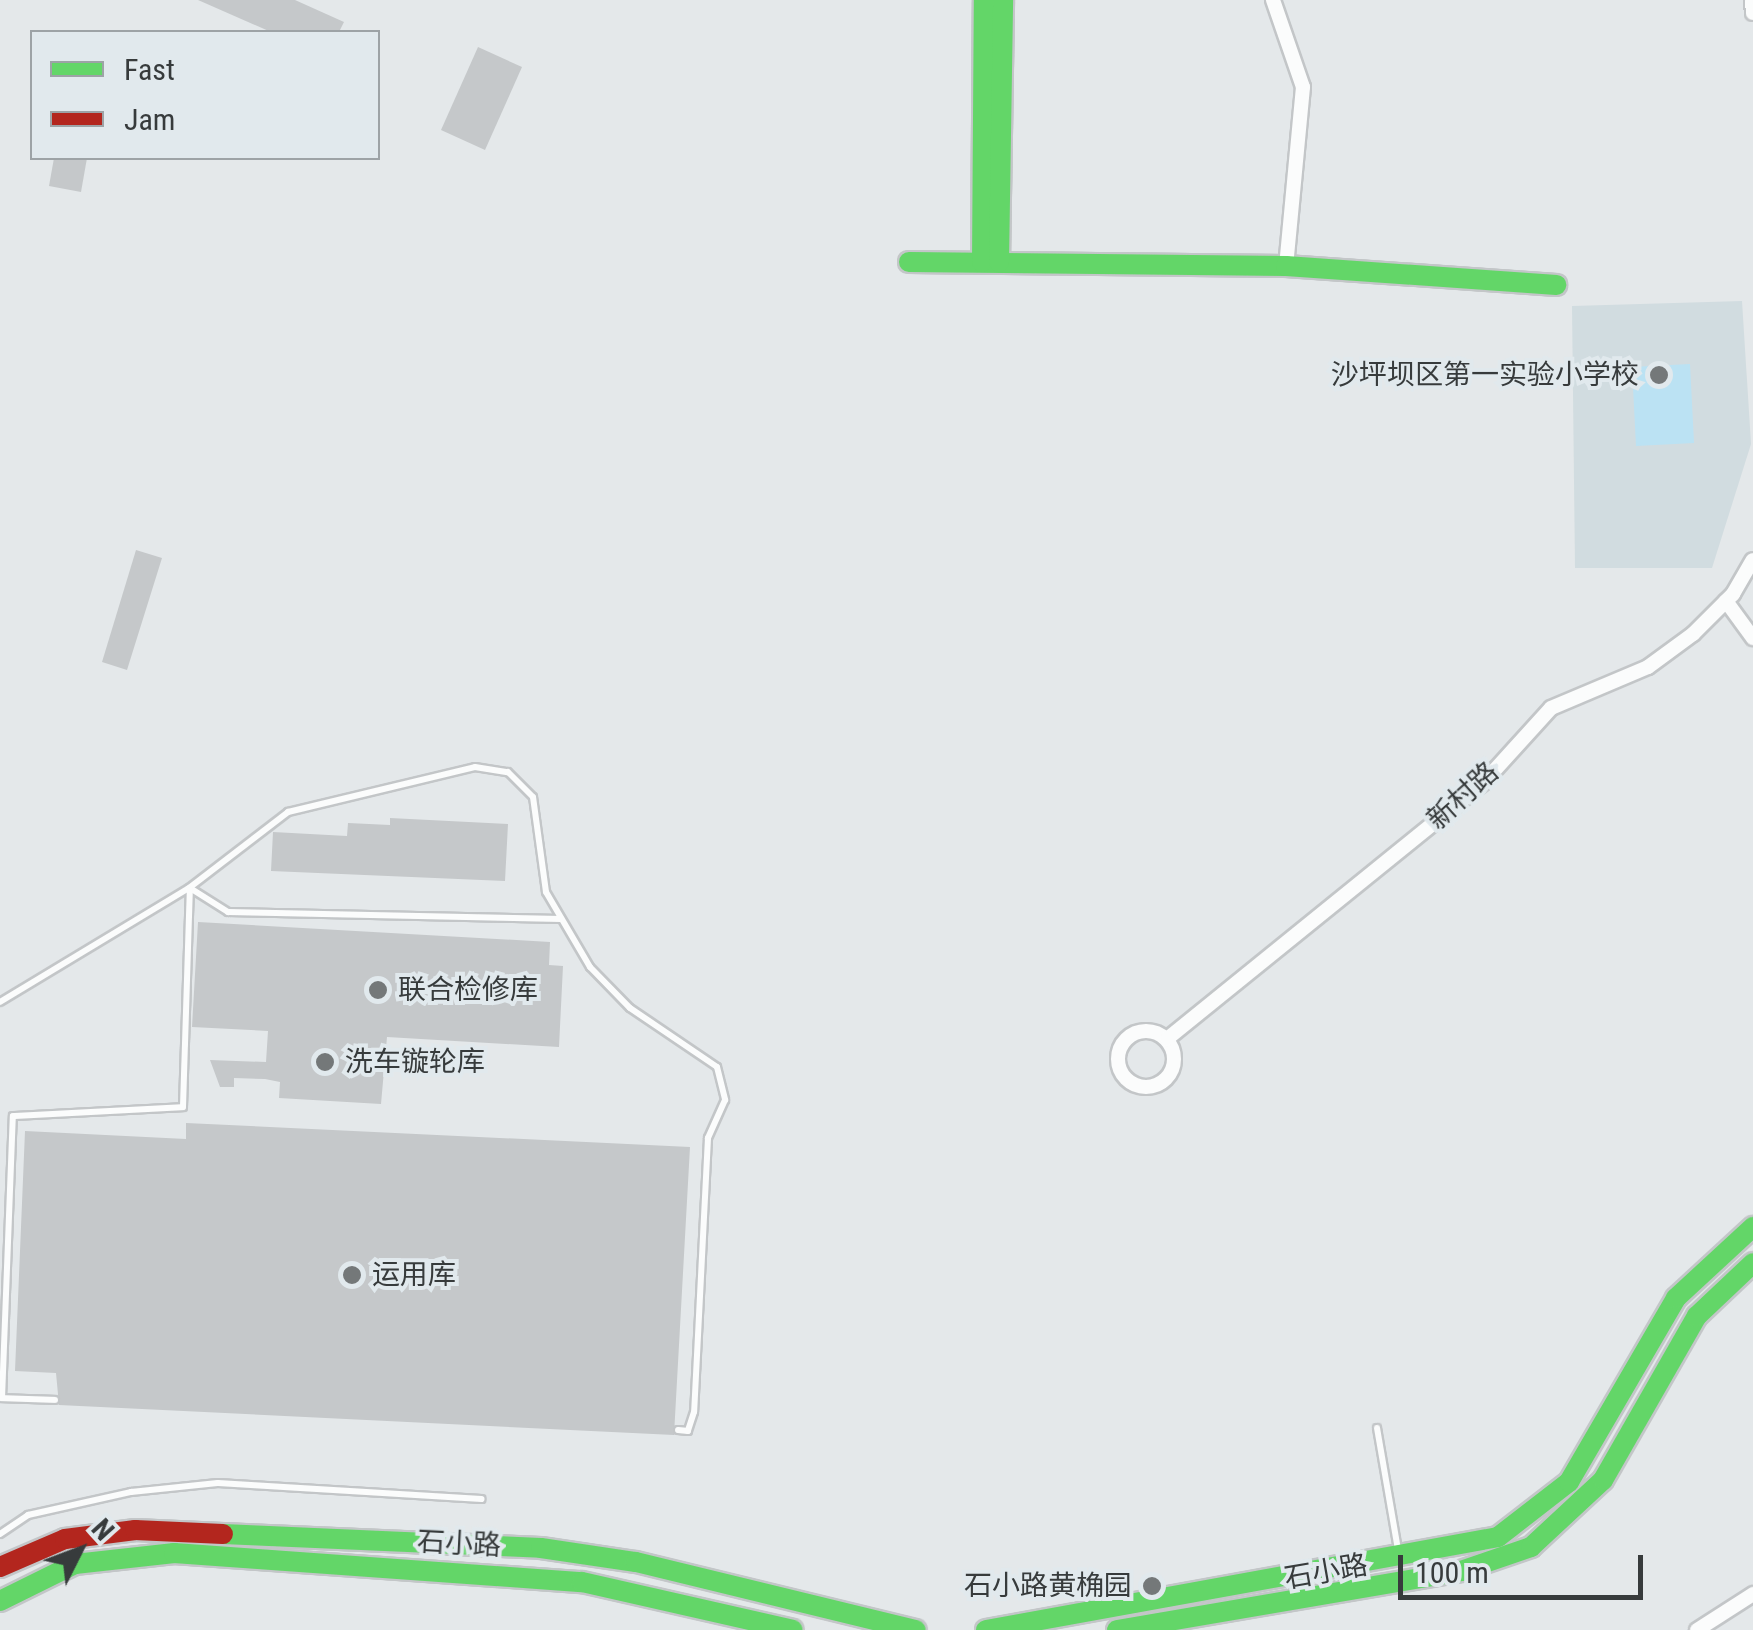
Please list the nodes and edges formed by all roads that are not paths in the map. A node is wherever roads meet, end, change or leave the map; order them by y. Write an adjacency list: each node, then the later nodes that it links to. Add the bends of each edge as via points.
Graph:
1 (984, 0): 7 (main road)
2 (1002, 0): 7 (main road)
3 (1273, 0): 8 (street, via 1302,87)
4 (1752, 0): 5 (street)
5 (1753, 13)
6 (908, 262): 7 (main road)
7 (990, 262): 8 (main road)
8 (1286, 266): 9 (main road)
9 (1556, 284)
10 (1753, 560): 11 (street, 新村路)
11 (1726, 602): 12 (street); 16 (street, 新村路, via 1648,667 1550,708 1483,783)
12 (1753, 638)
13 (190, 888): 14 (lane, via 228,912); 14 (lane, via 288,812 476,768 508,772 534,797 546,892); 15 (lane); 19 (lane, via 184,1107 13,1116)
14 (561, 919): 22 (lane, via 590,967 630,1008 717,1066 725,1100 708,1138 694,1412 688,1430)
15 (0, 1002)
16 (1167, 1040): 16 (street, via 1151,1030 1125,1039 1117,1057 1122,1075 1138,1086 1165,1081 1174,1056)
17 (1753, 1227): 26 (main road, 石小路, via 1676,1298 1582,1465 1554,1499 1498,1537)
18 (1753, 1263): 26 (main road, 石小路, via 1697,1316 1618,1458 1571,1517 1509,1558)
19 (1, 1398): 20 (lane)
20 (55, 1400)
21 (1377, 1428): 26 (lane)
22 (678, 1430)
23 (482, 1499): 24 (lane, via 218,1483 132,1492 28,1515)
24 (0, 1534)
25 (0, 1567): 30 (main road, 石小路, via 64,1539 135,1530 541,1548 636,1562)
26 (1402, 1570): 31 (main road, 石小路); 32 (main road, 石小路)
27 (1753, 1594): 33 (street)
28 (0, 1602): 29 (main road, 石小路, via 75,1564 174,1553 552,1578)
29 (793, 1630)
30 (916, 1630)
31 (986, 1630)
32 (1117, 1630)
33 (1696, 1630)

